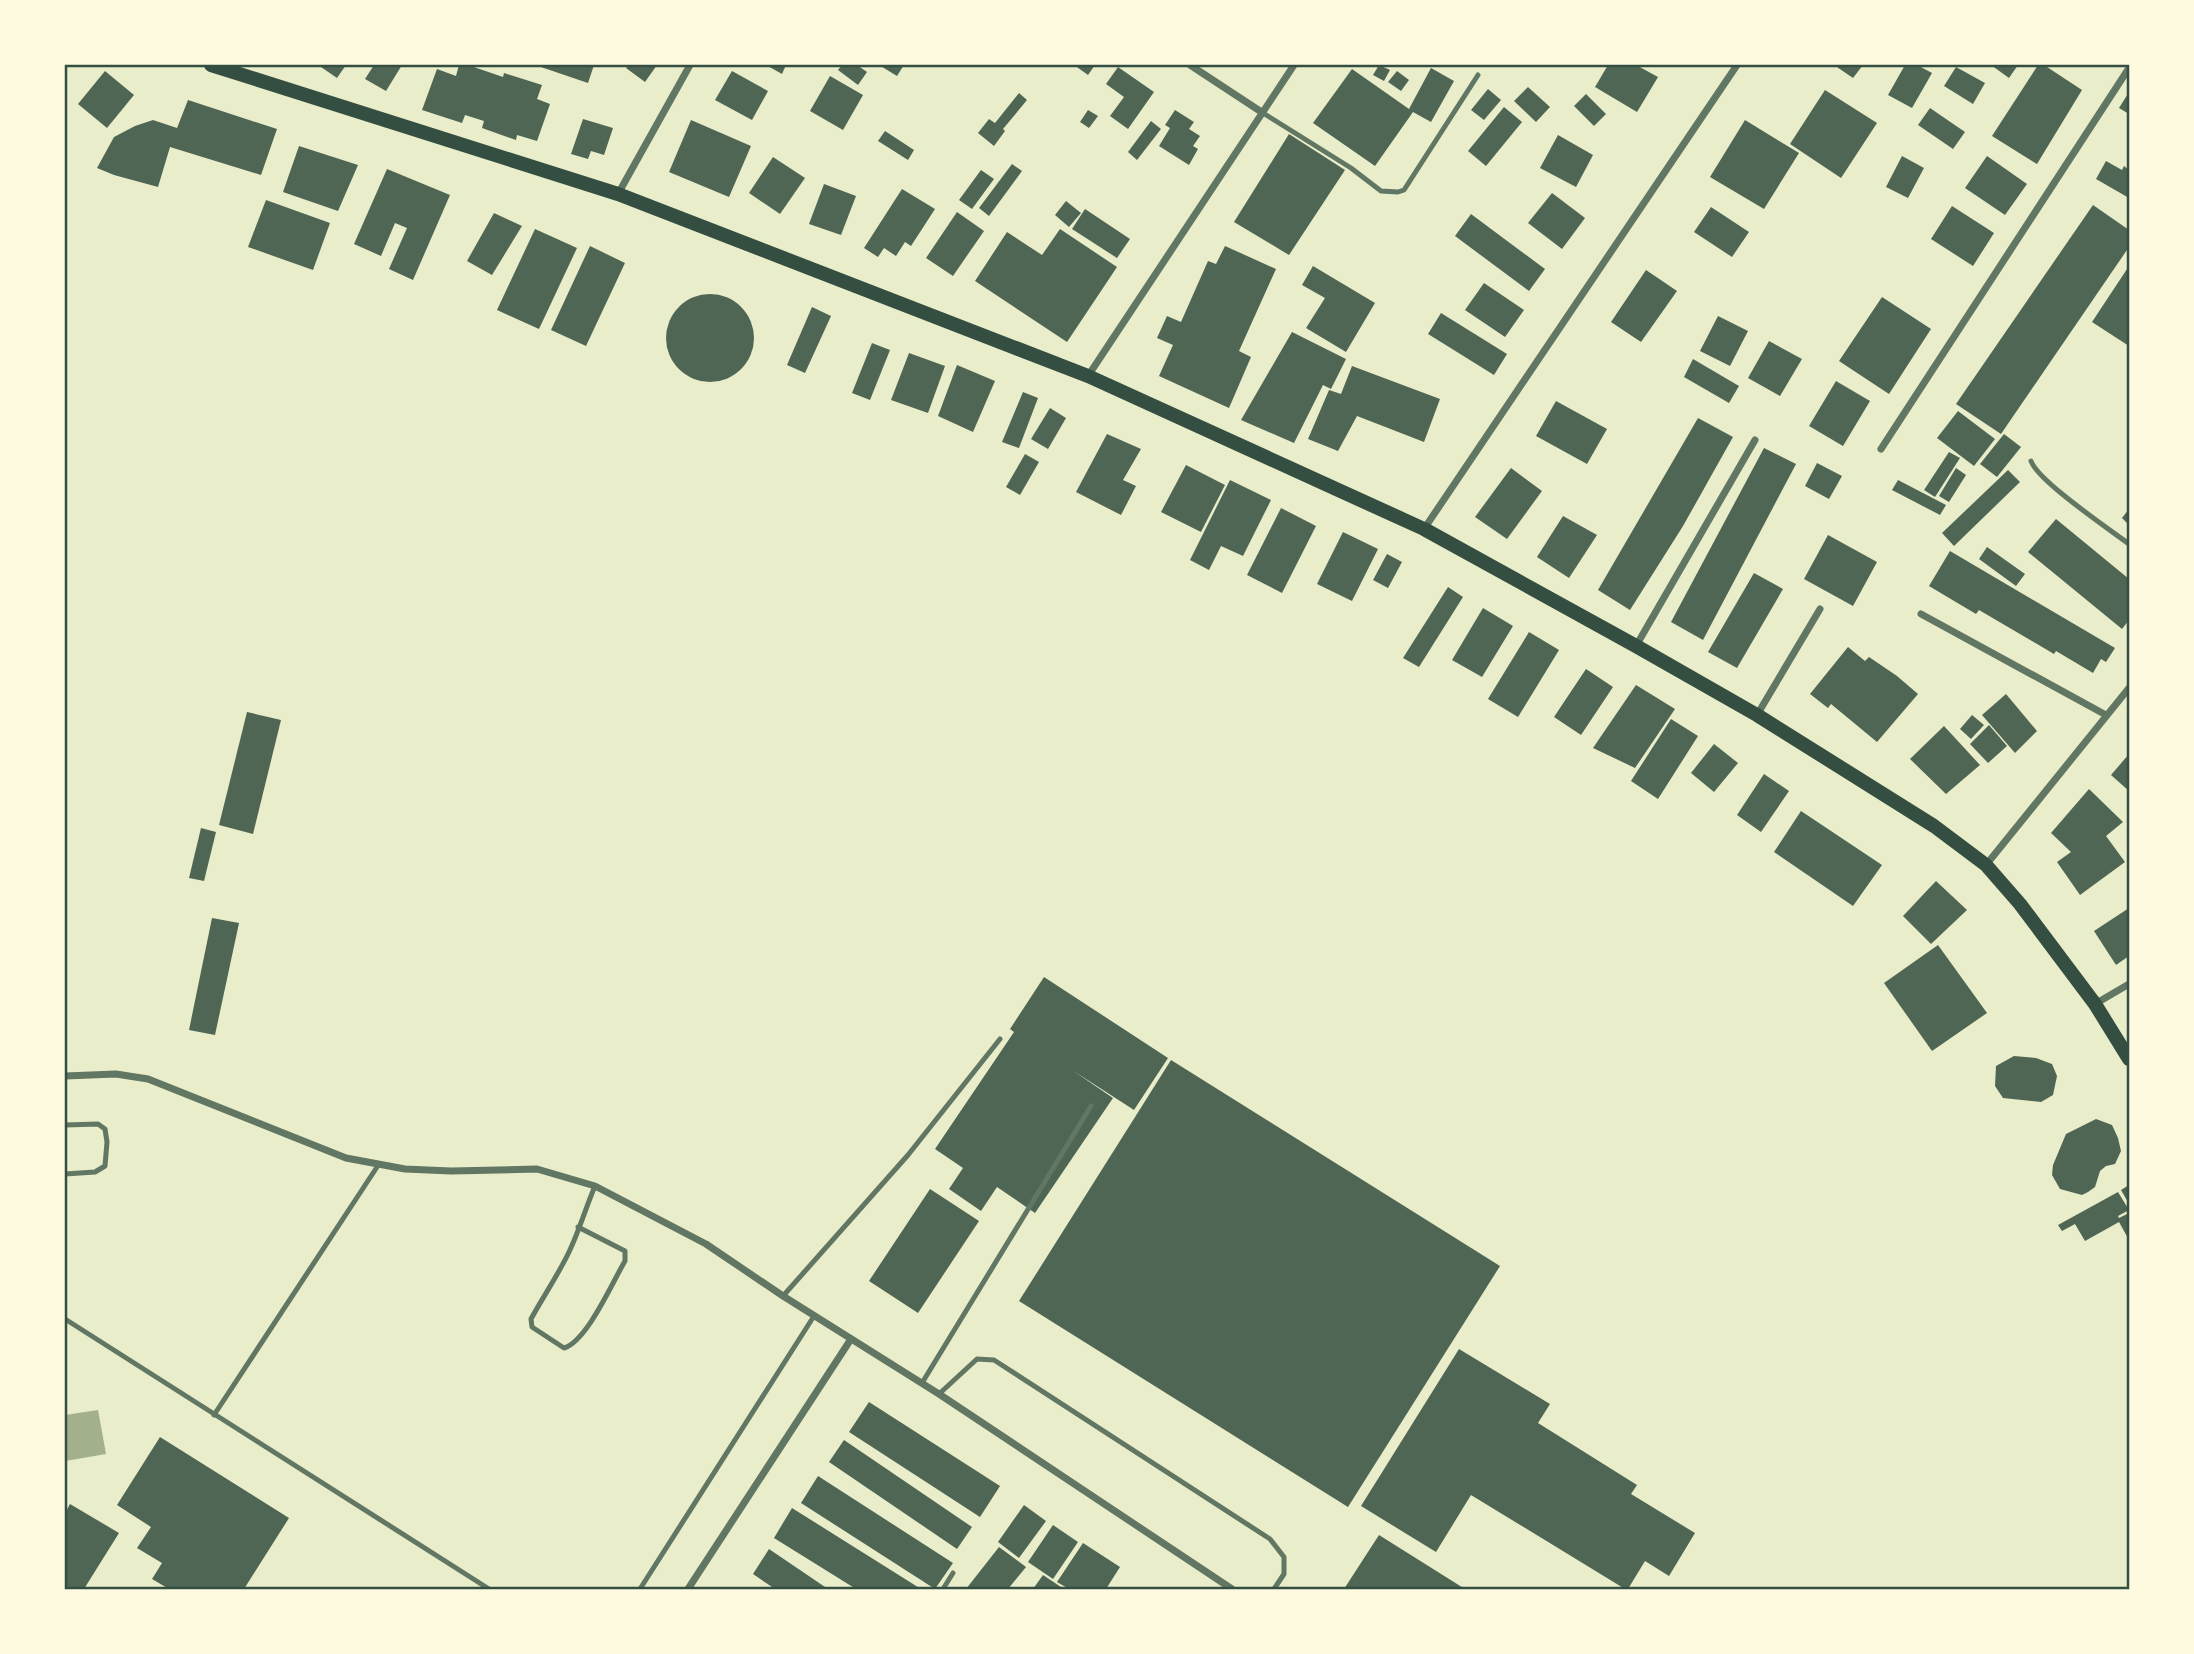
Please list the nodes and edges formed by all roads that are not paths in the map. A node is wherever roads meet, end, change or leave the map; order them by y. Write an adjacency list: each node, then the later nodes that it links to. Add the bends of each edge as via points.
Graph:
1 (211, 65): 9 (main road)
2 (690, 65): 9 (street)
3 (1190, 65): 8 (street)
4 (1294, 65): 8 (street)
5 (1737, 65): 14 (street)
6 (2129, 68): 12 (street)
7 (1478, 75): 8 (lane, via 1432,150 1398,192 1381,191)
8 (1263, 113): 10 (street)
9 (618, 194): 10 (main road)
10 (1088, 376): 14 (main road)
11 (1755, 440): 18 (street)
12 (1881, 449)
13 (2031, 461): 15 (lane, via 2054,486)
14 (1424, 529): 18 (main road)
15 (2129, 544)
16 (1820, 609): 20 (street)
17 (1920, 614): 21 (street)
18 (1636, 646): 20 (main road)
19 (2129, 688): 21 (street)
20 (1757, 715): 22 (main road, via 1934,826)
21 (2106, 715): 22 (street)
22 (1986, 865): 24 (main road)
23 (2129, 984): 24 (street)
24 (2095, 1004): 26 (main road)
25 (1000, 1039): 34 (lane, via 908,1156)
26 (2129, 1059)
27 (65, 1076): 30 (street, via 116,1074 148,1079 346,1158)
28 (1091, 1106): 38 (lane)
29 (65, 1125): 31 (lane, via 98,1124 105,1129 107,1142 105,1166 95,1172)
30 (379, 1164): 32 (street, via 451,1171 537,1168); 40 (lane)
31 (65, 1174)
32 (595, 1186): 33 (lane); 34 (street, via 706,1244)
33 (578, 1227): 33 (lane, via 531,1319 532,1327 564,1348 573,1345 588,1326 625,1261 625,1251)
34 (783, 1296): 35 (street)
35 (814, 1316): 37 (street); 43 (lane)
36 (65, 1319): 40 (lane)
37 (850, 1339): 38 (street); 44 (street)
38 (922, 1383): 39 (street)
39 (939, 1394): 46 (street); 47 (lane, via 977,1359 995,1360 1270,1539 1284,1556 1284,1574)
40 (214, 1415): 42 (lane)
41 (953, 1573): 45 (lane)
42 (489, 1589)
43 (640, 1589)
44 (688, 1589)
45 (943, 1589)
46 (1232, 1589)
47 (1274, 1589)

